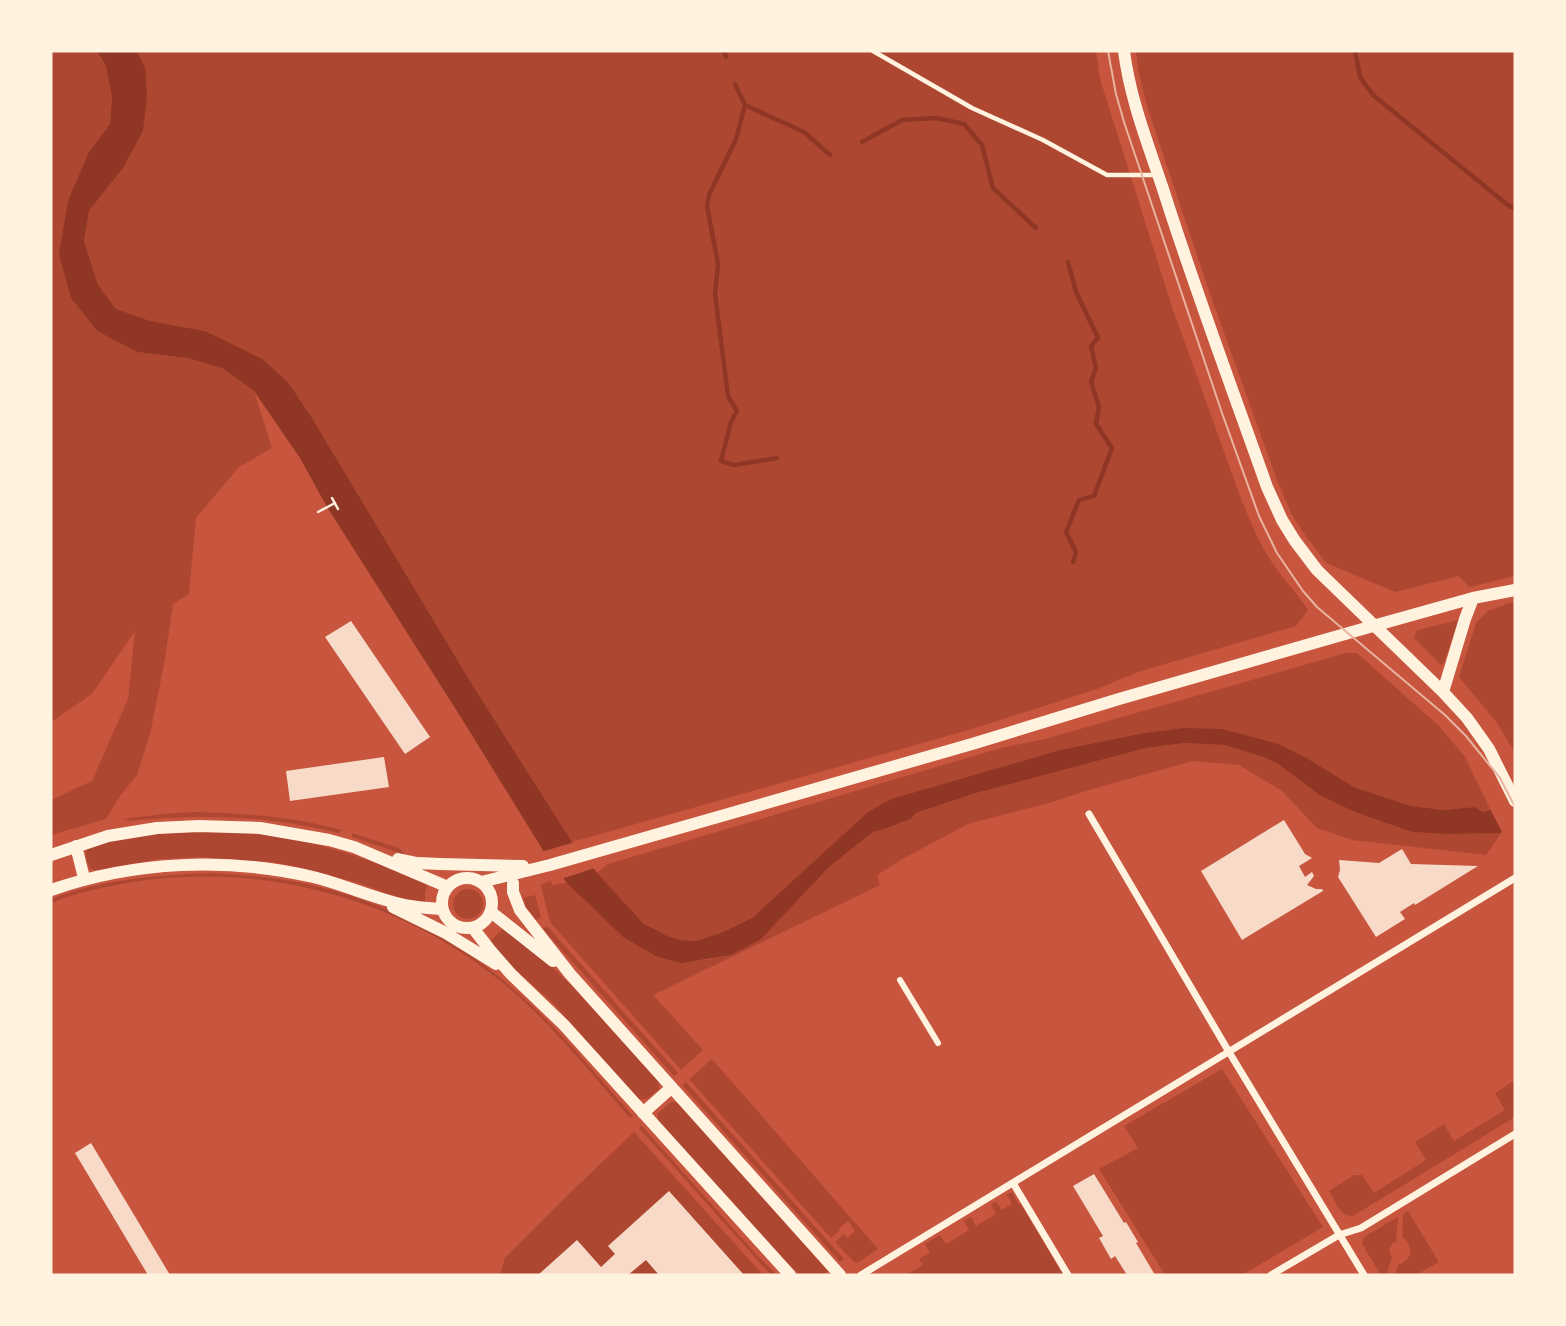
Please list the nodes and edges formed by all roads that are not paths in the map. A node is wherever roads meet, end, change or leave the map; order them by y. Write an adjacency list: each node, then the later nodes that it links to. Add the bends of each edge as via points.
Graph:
1 (873, 51): 3 (lane, via 972,108 1107,175)
2 (1124, 51): 3 (main road, via 1136,109)
3 (1158, 175): 6 (main road, via 1282,520 1317,570)
4 (1515, 590): 5 (main road)
5 (1473, 598): 6 (main road); 7 (main road)
6 (1373, 626): 7 (main road); 13 (main road)
7 (1443, 692): 8 (main road, via 1489,749)
8 (1515, 801)
9 (1088, 814): 29 (street)
10 (76, 846): 11 (main road, via 157,828 212,826 266,828); 12 (main road); 14 (main road)
11 (354, 847): 13 (main road, via 417,863); 18 (main road)
12 (51, 855)
13 (550, 865): 16 (main road); 17 (main road)
14 (84, 878): 19 (main road); 20 (main road, via 161,866 216,864 269,868)
15 (1515, 878): 29 (street)
16 (481, 882): 18 (main road, via 460,879); 21 (main road)
17 (513, 883): 21 (main road); 26 (main road, via 520,910)
18 (448, 887): 22 (main road)
19 (51, 890)
20 (362, 893): 22 (main road); 25 (main road, via 444,932)
21 (492, 896): 23 (main road)
22 (442, 909): 24 (main road, via 457,927)
23 (491, 912): 24 (main road); 26 (main road)
24 (473, 928): 25 (main road)
25 (511, 974): 31 (main road, via 564,1025)
26 (570, 974): 30 (main road)
27 (900, 980): 28 (street)
28 (937, 1043)
29 (1229, 1052): 33 (street); 34 (street)
30 (671, 1088): 31 (main road); 36 (main road)
31 (643, 1114): 35 (main road)
32 (1515, 1134): 34 (street, via 1361,1228)
33 (1013, 1184): 37 (street); 38 (street)
34 (1339, 1235): 39 (street); 40 (street)
35 (790, 1275)
36 (840, 1275)
37 (861, 1275)
38 (1068, 1275)
39 (1271, 1275)
40 (1364, 1275)

